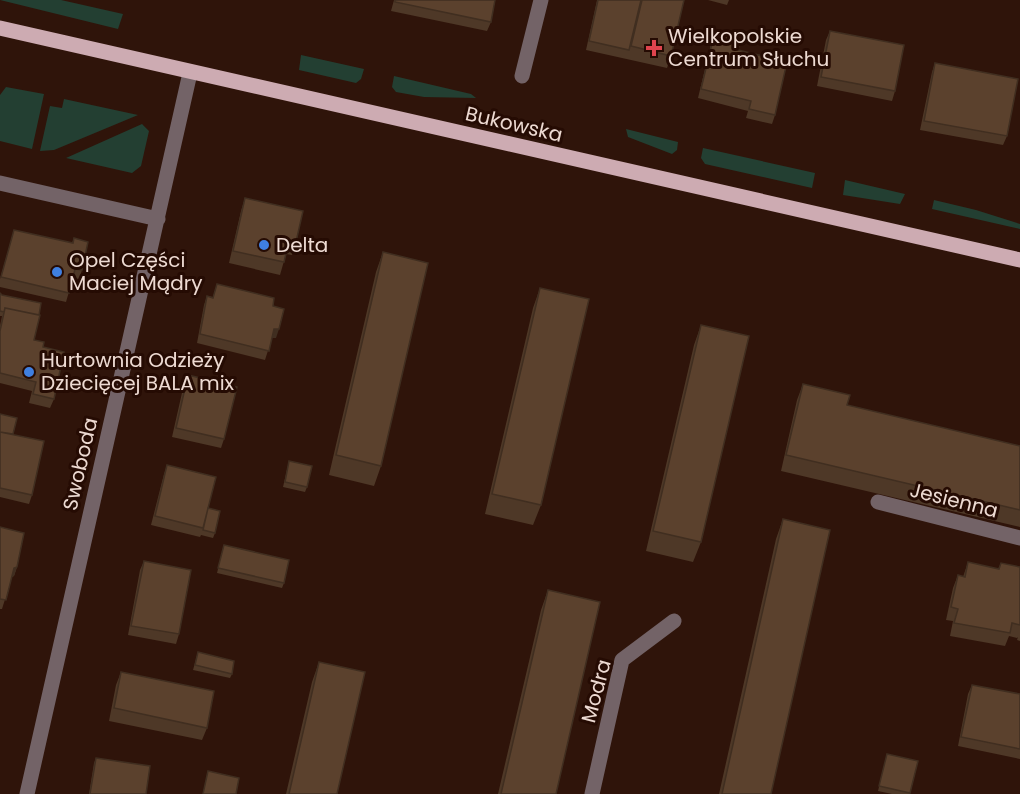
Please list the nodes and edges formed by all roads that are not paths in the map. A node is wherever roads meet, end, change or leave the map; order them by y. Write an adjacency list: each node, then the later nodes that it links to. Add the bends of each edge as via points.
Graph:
1 (541, 0): 4 (street)
2 (0, 28): 3 (main road, Bukowska)
3 (190, 73): 6 (street, Swoboda); 7 (main road, Bukowska)
4 (522, 76)
5 (0, 183): 6 (street)
6 (158, 219): 11 (street, Swoboda)
7 (1020, 260)
8 (878, 502): 9 (street, Jesienna)
9 (1020, 538)
10 (674, 621): 12 (street, Modra, via 622,660)
11 (27, 794)
12 (592, 794)

